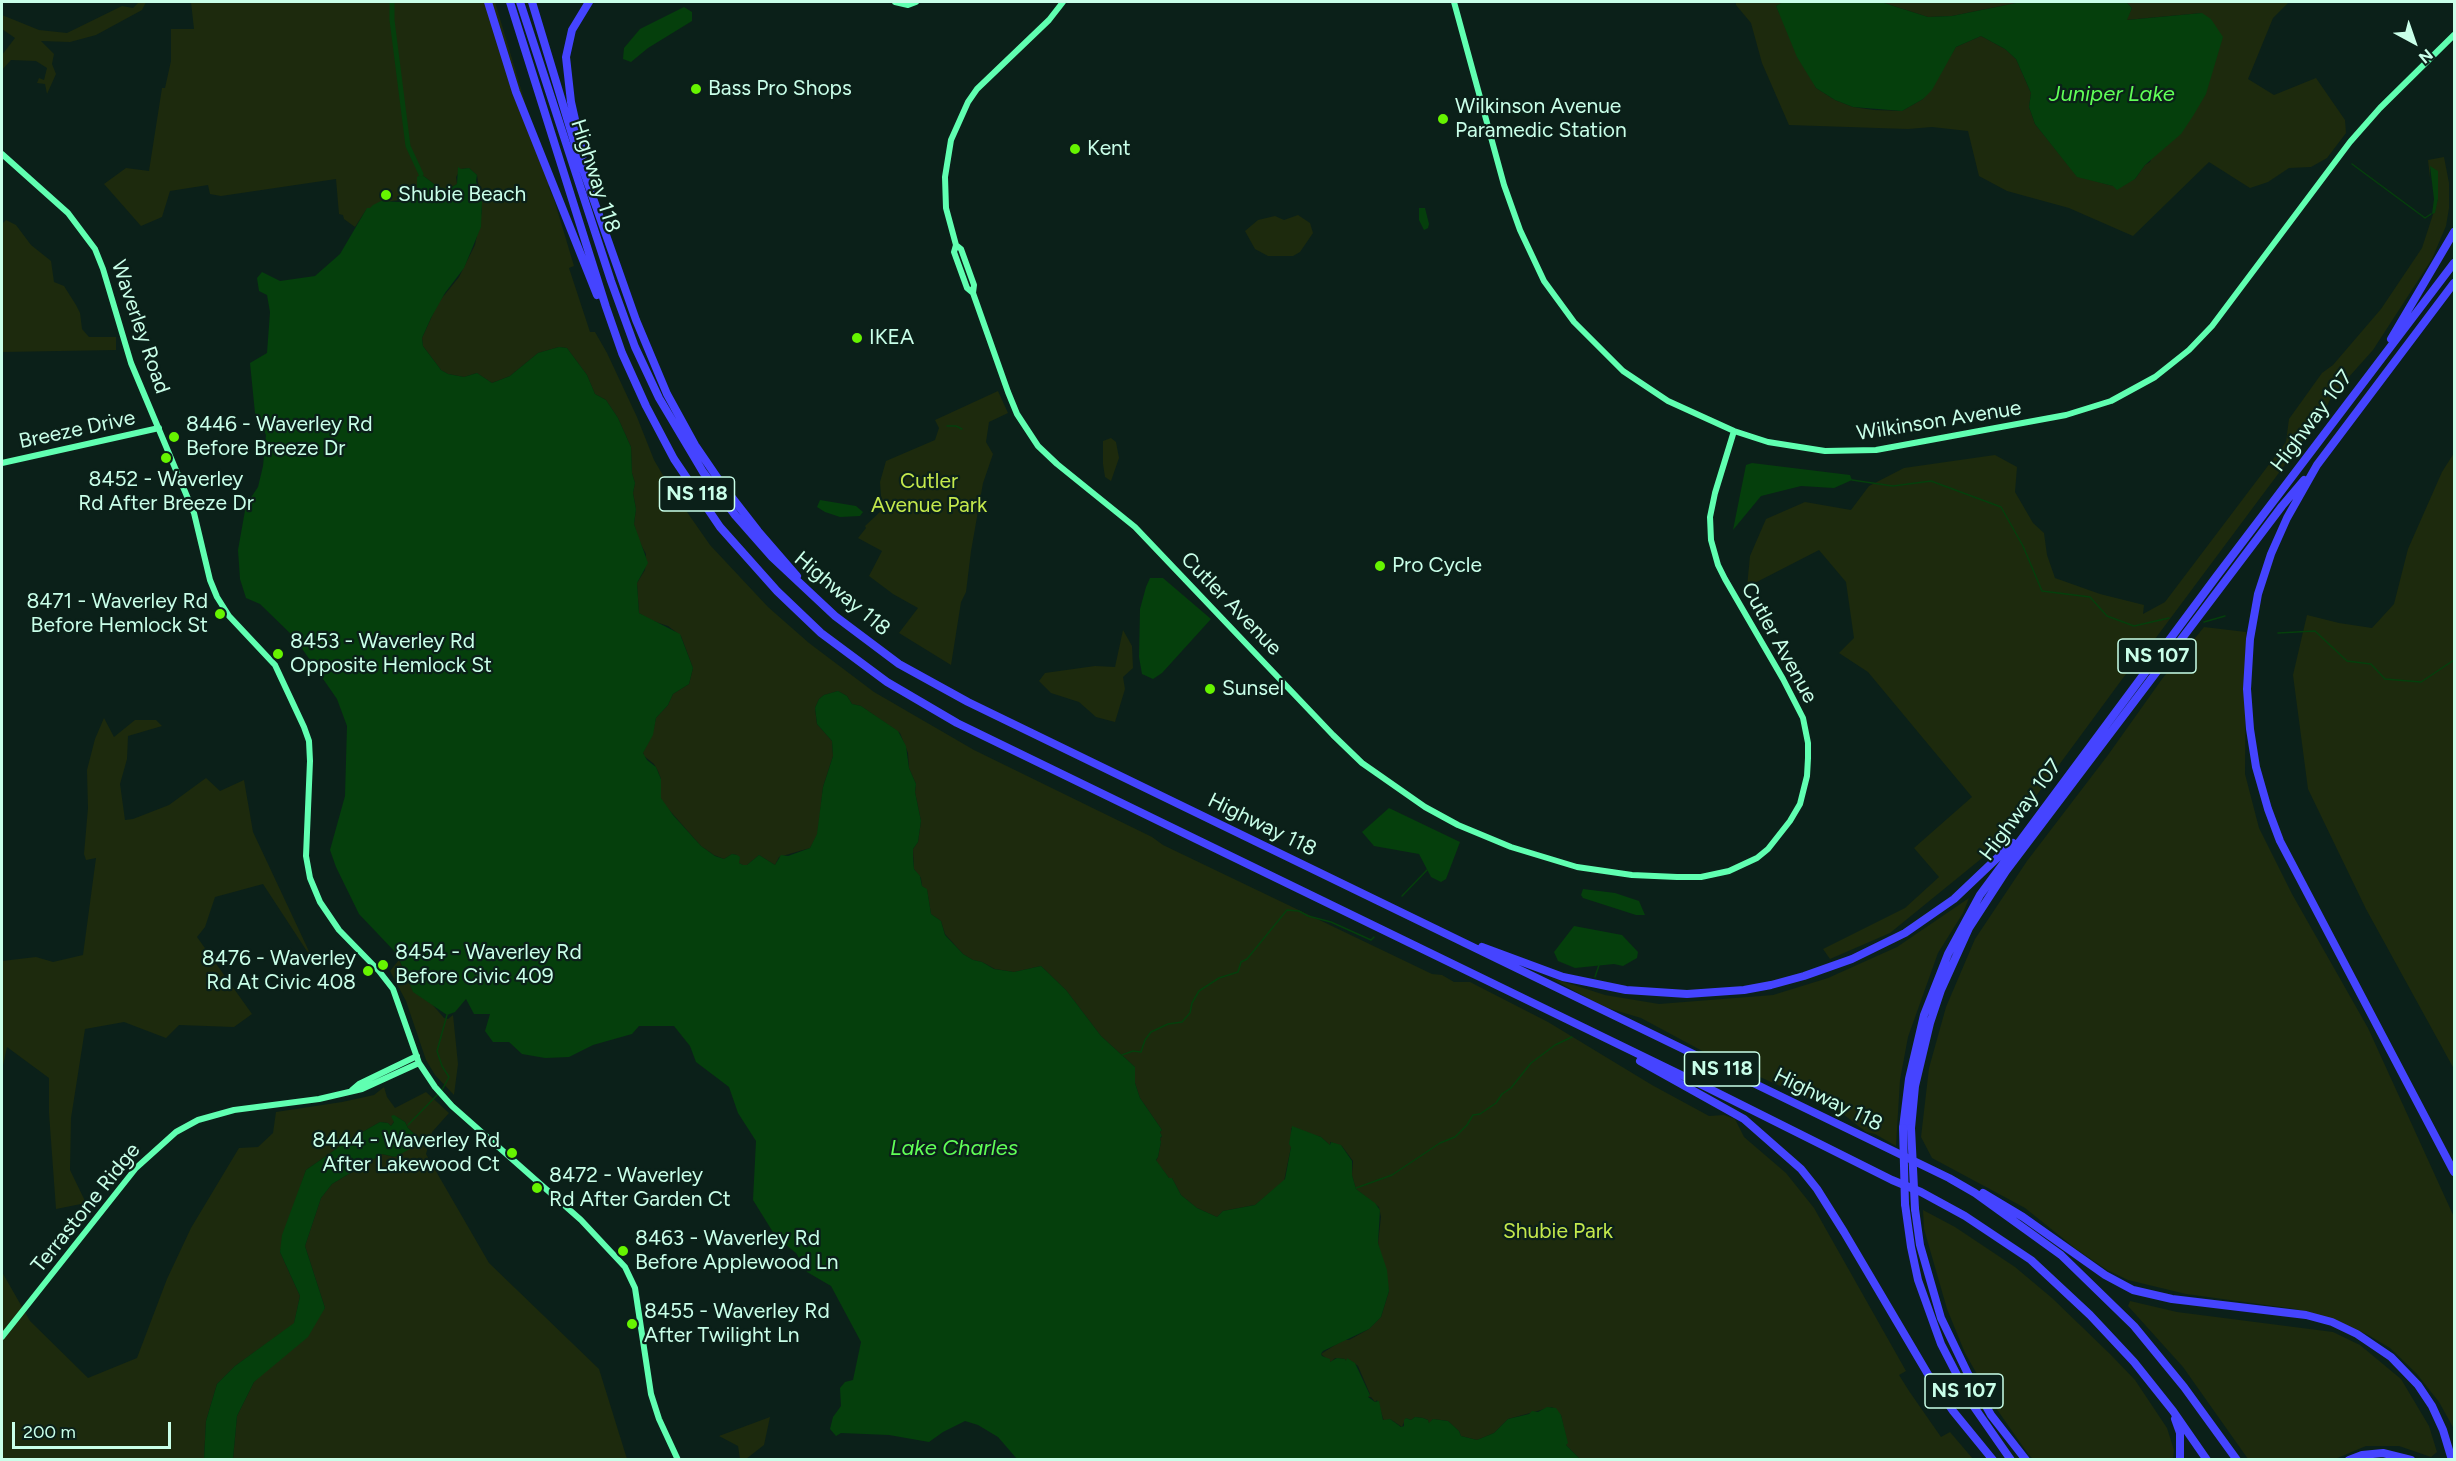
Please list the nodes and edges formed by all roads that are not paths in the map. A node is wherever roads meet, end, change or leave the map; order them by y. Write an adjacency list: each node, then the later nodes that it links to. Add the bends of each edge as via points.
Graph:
1 (490, 2): 21 (highway, via 526,119 642,408 699,505 754,572)
2 (510, 2): 21 (highway, Highway 118 / NS 118, via 587,253 632,378 665,444 702,502)
3 (520, 2): 22 (highway, Highway 118 / NS 118, via 611,281 659,398 703,472 735,515 772,557)
4 (532, 2): 12 (highway)
5 (589, 2): 12 (highway, via 572,30 566,57 571,102)
6 (895, 2): 7 (street)
7 (916, 2)
8 (1063, 2): 18 (street, Cutler Avenue, via 977,89 951,140 945,186 956,245 974,285 973,292 1012,403 1038,446 1135,527 1353,756 1425,807 1511,847 1577,867 1632,875 1701,877 1729,871 1768,849 1800,804 1807,776 1808,743 1803,718 1725,579 1711,540 1715,493)
9 (1454, 2): 18 (street, Wilkinson Avenue, via 1513,211 1553,295 1586,336 1639,383)
10 (2454, 35): 18 (street, Wilkinson Avenue, via 2350,142 2212,326 2189,351 2133,390 2066,416 1876,450 1795,447)
11 (2, 154): 17 (street, Waverley Road, via 68,213 95,249 131,363)
12 (588, 180): 22 (highway, via 639,328 686,430 741,510)
13 (2454, 232): 16 (highway)
14 (2454, 263): 16 (highway, Highway 107 / NS 107)
15 (2454, 283): 20 (highway, Highway 107)
16 (2374, 368): 23 (highway, Highway 107 / NS 107)
17 (159, 429): 19 (street, Breeze Drive); 26 (street, Waverley Road, via 194,513 217,597 229,616 275,665 307,735 310,760 306,856 314,891 339,930 393,989)
18 (1734, 431)
19 (2, 463)
20 (2317, 465): 27 (highway, via 2006,871 1975,918 1954,959 1930,1023); 28 (highway, Highway 107, via 2275,544 2257,602 2248,675 2248,716 2254,754 2268,809 2287,855)
21 (777, 591): 25 (highway, Highway 118 / NS 118, via 821,633 864,666 957,723)
22 (835, 616): 24 (highway, Highway 118 / NS 118, via 892,659 941,688)
23 (2037, 819): 24 (highway, via 1961,893 1905,933 1826,969 1744,990 1658,993 1563,977 1460,938); 27 (highway, Highway 107 / NS 107, via 1980,895 1948,954 1918,1036 1908,1079)
24 (1359, 892): 29 (highway, Highway 118 / NS 118)
25 (1568, 1021): 31 (highway, Highway 118 / NS 118, via 1921,1192 1990,1232 2062,1287 2134,1362); 33 (highway, via 1744,1119 1801,1169 1817,1189 1935,1385)
26 (418, 1060): 30 (street, Terrastone Ridge, via 351,1090 319,1099 234,1110 198,1120 176,1132 136,1168); 32 (street, Waverley Road, via 444,1098 581,1220 625,1268 635,1288 651,1394)
27 (1907, 1128): 34 (highway, Highway 107 / NS 107, bridge, via 1905,1204 1918,1280 1941,1344 1972,1404); 35 (highway, bridge, via 1920,1245 1941,1318 1991,1415)
28 (2454, 1172)
29 (1949, 1178): 38 (highway, Highway 118 / NS 118, via 2042,1239 2098,1290 2177,1378); 41 (highway, via 2023,1217 2133,1290 2172,1299 2306,1315 2357,1334 2391,1357 2418,1385 2443,1430)
30 (2, 1337)
31 (2169, 1406): 36 (highway, via 2180,1433); 37 (highway, Highway 118 / NS 118)
32 (678, 1460)
33 (1993, 1460)
34 (2011, 1460)
35 (2026, 1460)
36 (2180, 1460)
37 (2207, 1460)
38 (2237, 1460)
39 (2349, 1460): 40 (highway, via 2383,1453)
40 (2411, 1460)
41 (2452, 1460)

